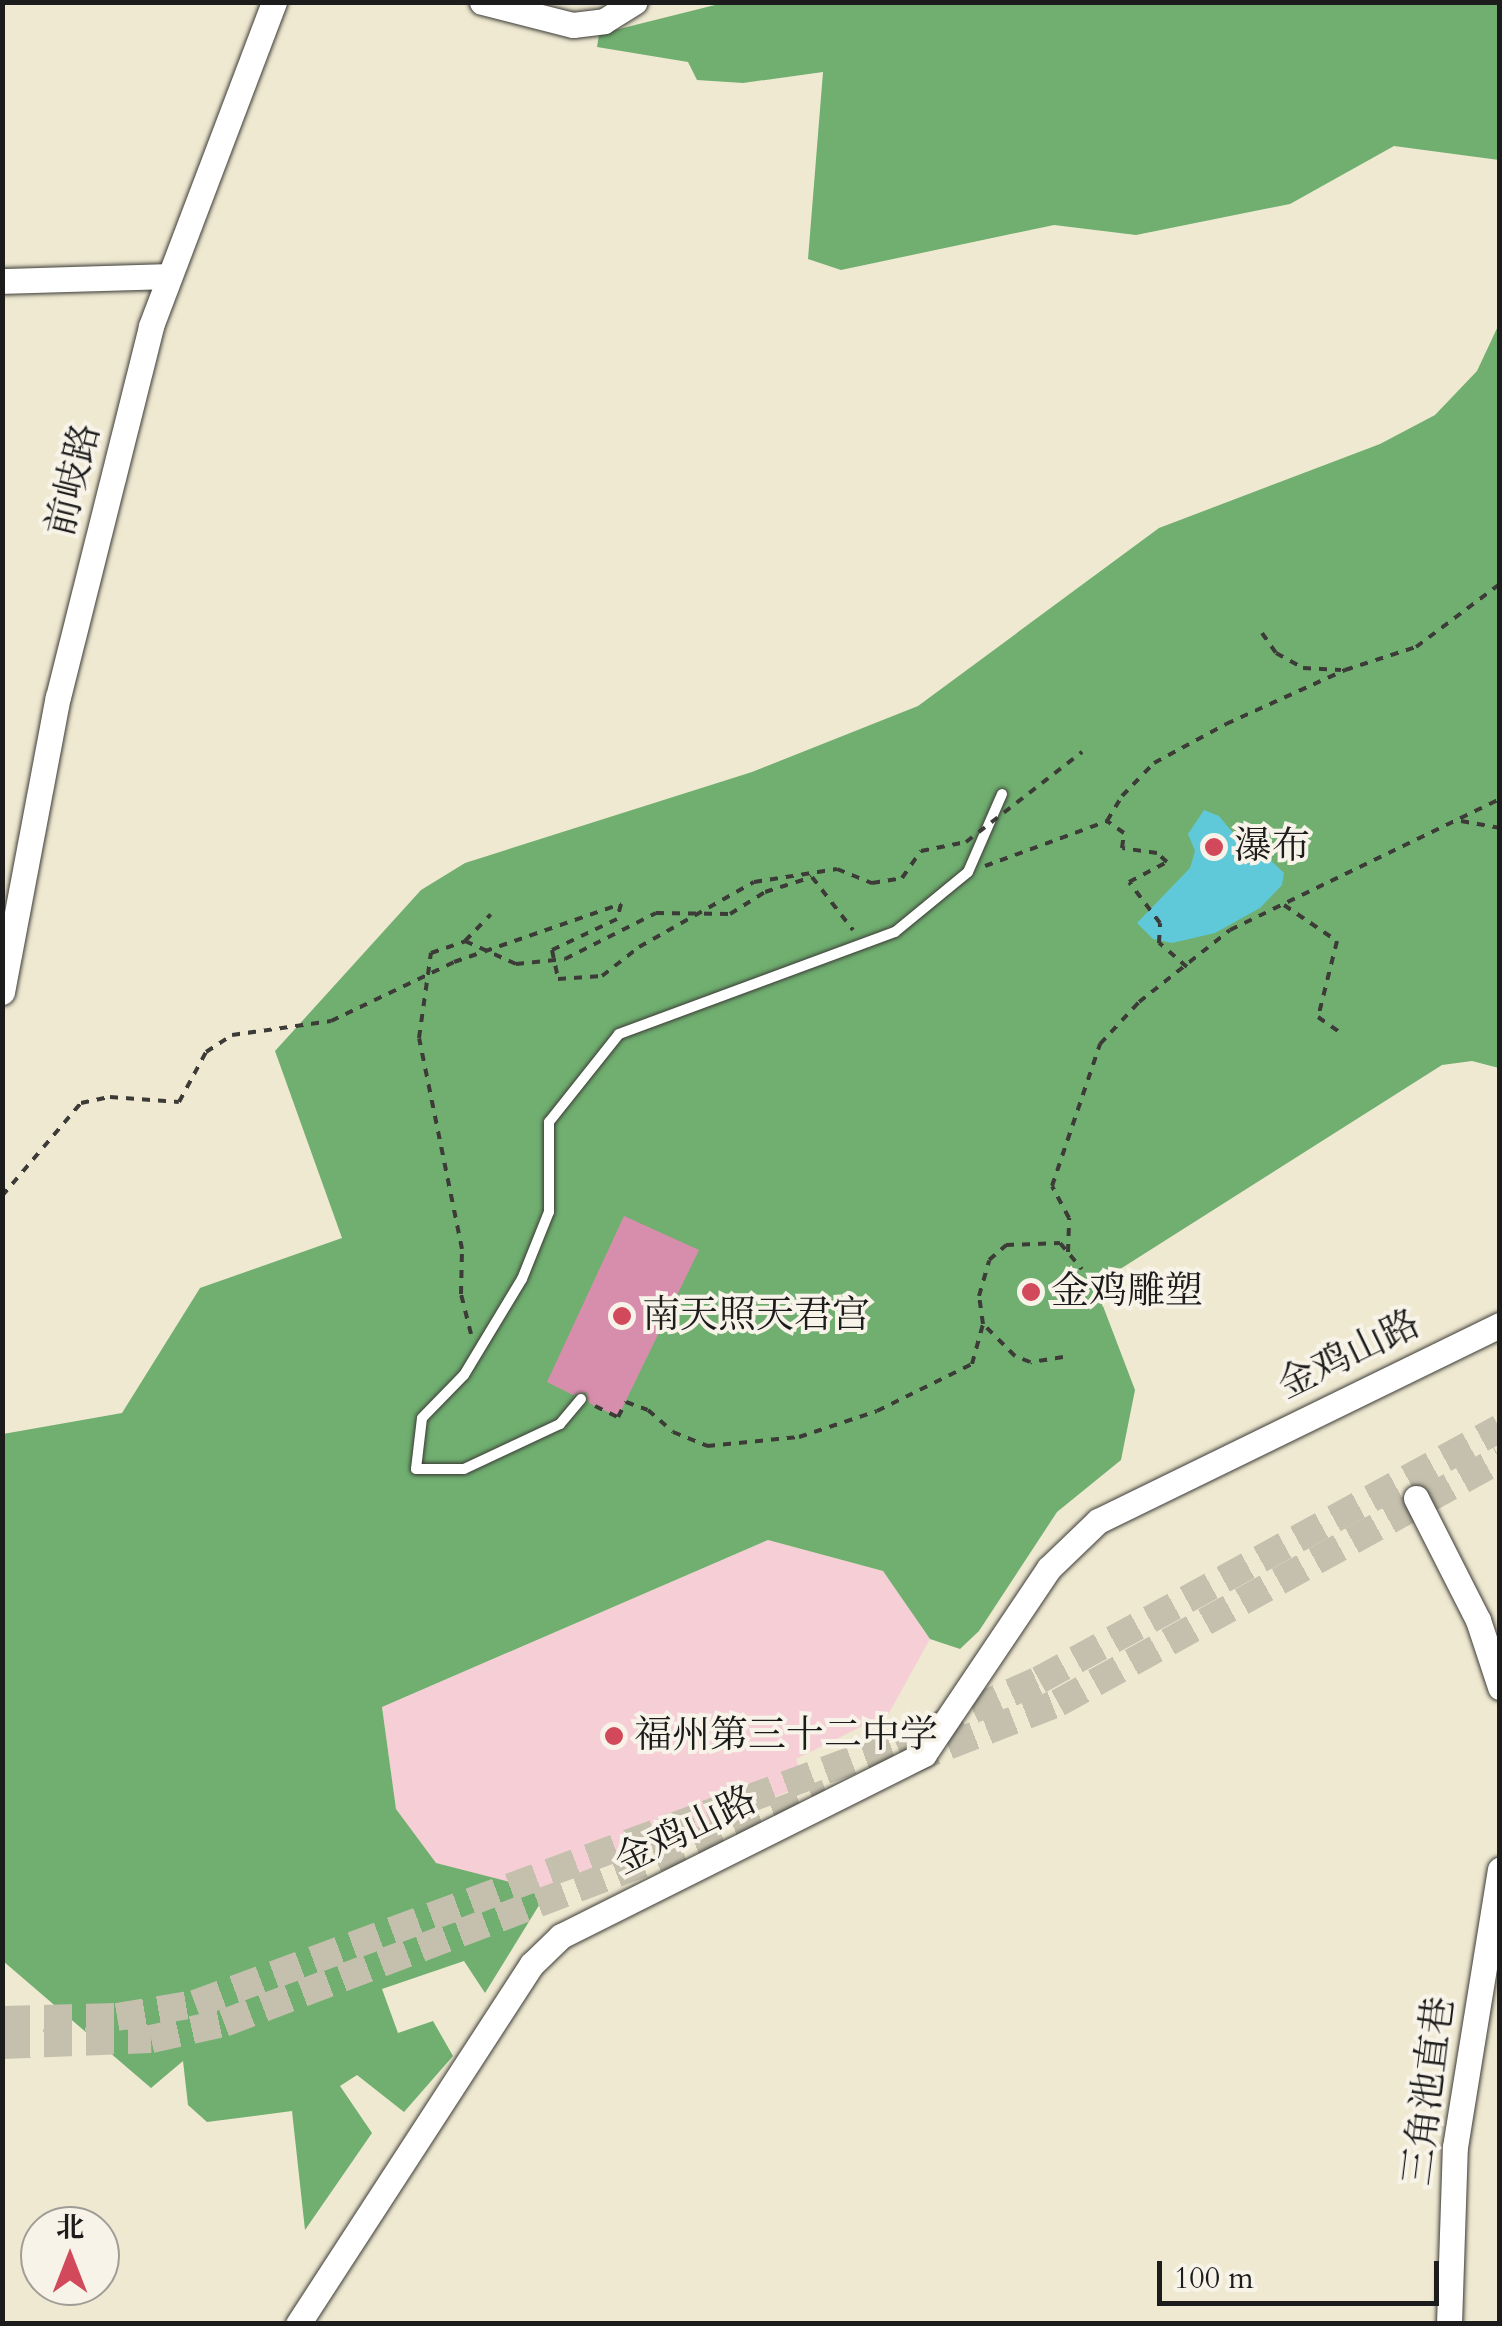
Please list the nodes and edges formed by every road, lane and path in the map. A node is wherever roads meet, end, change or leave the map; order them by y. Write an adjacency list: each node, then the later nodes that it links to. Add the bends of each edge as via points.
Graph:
1 (274, 2): 5 (street, 前岐路)
2 (482, 2): 3 (street, via 573,25 604,22)
3 (635, 2)
4 (2, 280): 5 (street)
5 (165, 284): 6 (street); 19 (street, 前岐路, via 58,697)
6 (2, 296)
7 (1500, 584): 9 (path, via 1416,646)
8 (1262, 634): 9 (path, via 1276,654 1303,668)
9 (1346, 670): 13 (path, via 1154,763)
10 (1082, 752): 25 (path, bridge, via 966,842 921,851 902,878 872,883 837,870 754,882 602,976 558,979 552,950 618,919 620,904 454,962 331,1021 232,1035 201,1059 180,1102 110,1097 81,1103)
11 (1002, 794): 16 (lane)
12 (1500, 800): 14 (path)
13 (1107, 820): 16 (path); 22 (path, via 1124,833 1122,848 1157,852 1166,862 1129,882 1160,923 1159,943)
14 (1461, 821): 15 (path); 17 (path)
15 (1500, 828)
16 (968, 872): 21 (lane, via 895,932)
17 (1284, 904): 22 (path, via 1230,930); 24 (path, via 1337,941 1318,1017)
18 (492, 914): 20 (path)
19 (9, 921): 23 (street, 前岐路)
20 (466, 941): 21 (path, via 516,964 566,959 656,913 730,914 765,892 812,877); 31 (path, via 431,953 419,1038 462,1249)
21 (865, 942): 31 (lane, via 619,1034 549,1122 549,1212 522,1278)
22 (1187, 967): 26 (path, via 1139,1002 1100,1044 1052,1186 1069,1218)
23 (2, 992)
24 (1342, 1034)
25 (2, 1196)
26 (1068, 1252): 27 (path); 28 (path, via 1060,1243 1006,1245 988,1260 979,1296)
27 (1082, 1269)
28 (983, 1324): 30 (path, via 1030,1362); 32 (path, via 972,1364 877,1411 798,1437 707,1446 673,1432 648,1410 626,1402 618,1417)
29 (1500, 1325): 38 (street, 金鸡山路, via 1098,1521 1049,1568 924,1754 561,1936 532,1964)
30 (1062, 1358)
31 (474, 1360): 32 (lane, via 422,1418 416,1468 464,1468 560,1424)
32 (581, 1399)
33 (1416, 1498): 34 (street, via 1478,1620)
34 (1500, 1687)
35 (1500, 1870): 36 (street, 三角池直巷)
36 (1487, 2010): 37 (street, 三角池直巷, via 1456,2147)
37 (1450, 2277): 39 (street, 三角池直巷); 40 (street)
38 (298, 2324)
39 (1448, 2324)
40 (1468, 2324)

